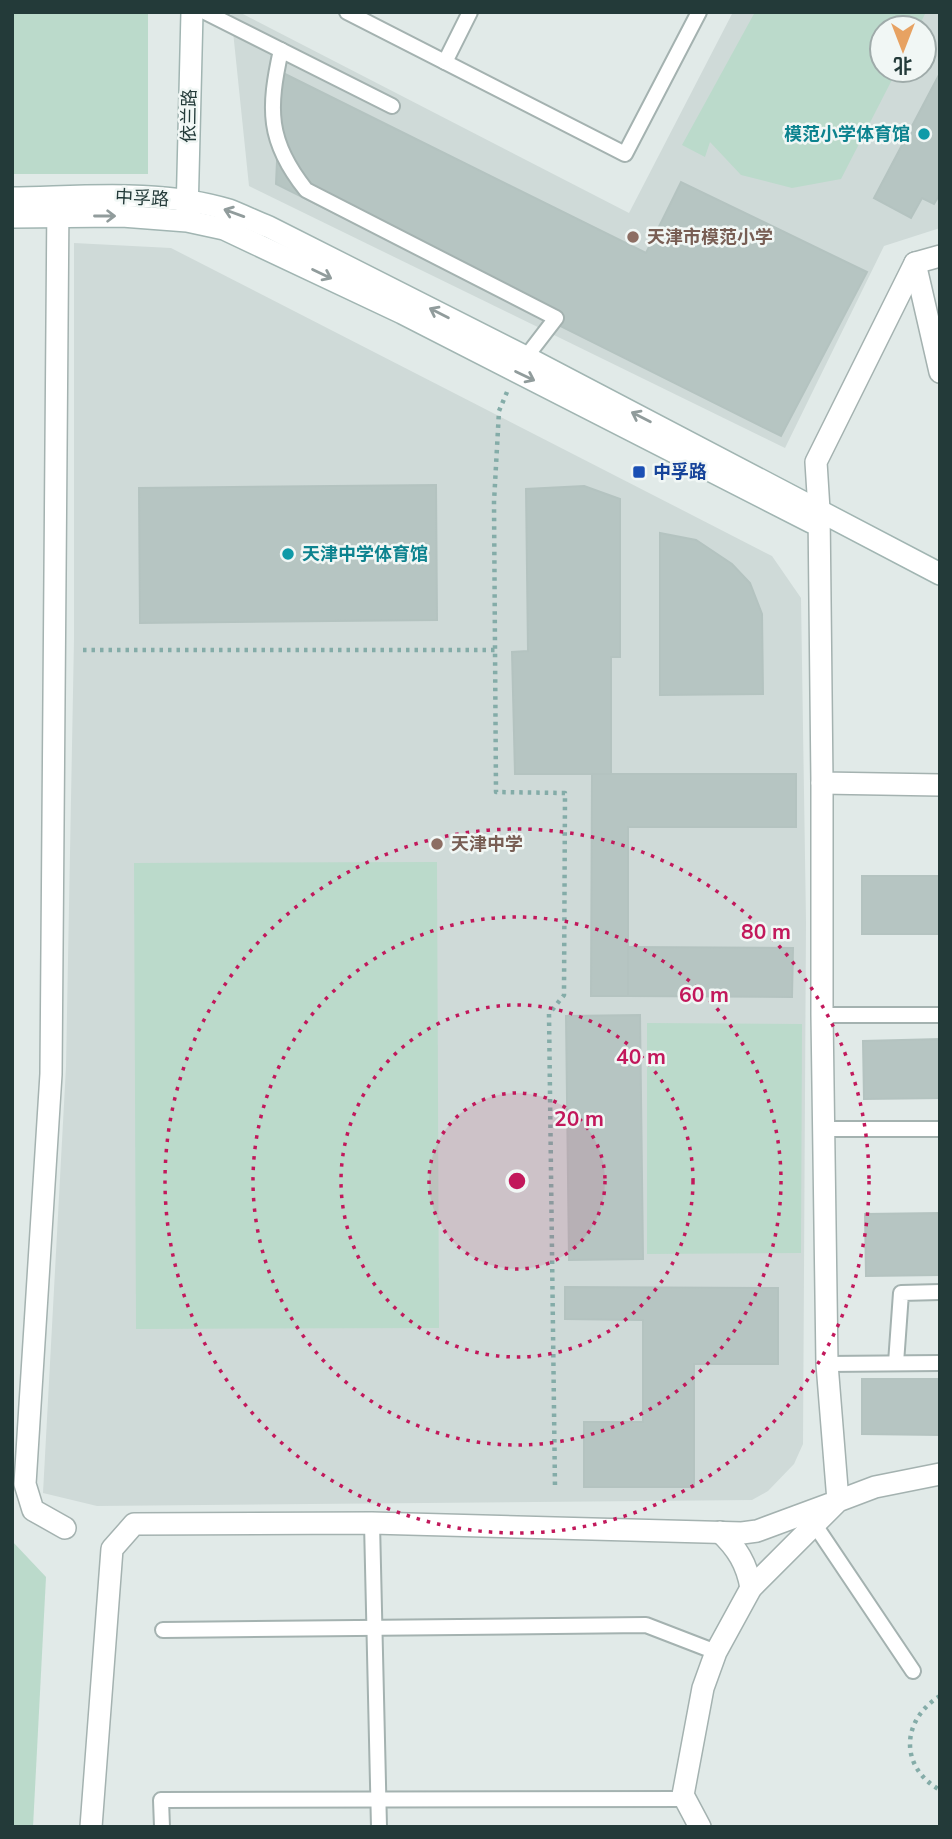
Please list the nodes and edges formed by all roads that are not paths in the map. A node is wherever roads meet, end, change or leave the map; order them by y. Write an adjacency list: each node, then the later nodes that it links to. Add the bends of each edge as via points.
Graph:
1 (191, 12): 11 (street, 依兰路)
2 (205, 12): 6 (lane)
3 (348, 12): 7 (lane)
4 (470, 12): 7 (lane)
5 (699, 12): 7 (lane, via 625,154)
6 (281, 50): 8 (lane); 15 (lane, via 274,86 274,128 288,167 306,190 556,318)
7 (445, 62)
8 (392, 106)
9 (12, 198): 10 (street, 中孚路)
10 (58, 206): 11 (street, 中孚路, via 138,196); 12 (street, 中孚路); 34 (street, via 51,1074 25,1484 33,1510)
11 (187, 211): 15 (street, 中孚路, via 229,211 269,227)
12 (12, 217)
13 (940, 256): 14 (street)
14 (915, 263): 16 (street); 17 (street, via 816,462)
15 (521, 364): 17 (street, 中孚路)
16 (940, 372)
17 (819, 518): 18 (street, 中孚路); 19 (street, 中孚路); 20 (street)
18 (940, 574)
19 (940, 587)
20 (822, 783): 21 (street); 23 (street)
21 (940, 785)
22 (940, 1015): 23 (lane)
23 (822, 1016): 24 (street)
24 (824, 1129): 25 (lane); 29 (street)
25 (940, 1129)
26 (940, 1292): 27 (lane, via 901,1293)
27 (896, 1363): 28 (lane); 29 (lane)
28 (940, 1363)
29 (827, 1364): 31 (street)
30 (940, 1475): 31 (street, via 875,1487)
31 (838, 1501): 33 (street); 35 (street, via 757,1531)
32 (372, 1523): 35 (street); 37 (lane); 43 (street, via 134,1524 112,1549)
33 (815, 1525): 36 (street); 40 (lane)
34 (65, 1528)
35 (720, 1532): 36 (street, via 744,1562)
36 (751, 1588): 39 (street)
37 (375, 1628): 38 (lane); 39 (lane, via 646,1625); 41 (lane)
38 (163, 1630)
39 (716, 1652): 42 (street, via 703,1688)
40 (913, 1671)
41 (379, 1800): 42 (lane); 44 (lane, via 161,1800); 45 (lane)
42 (685, 1800): 46 (street)
43 (90, 1827)
44 (162, 1827)
45 (379, 1827)
46 (700, 1827)

